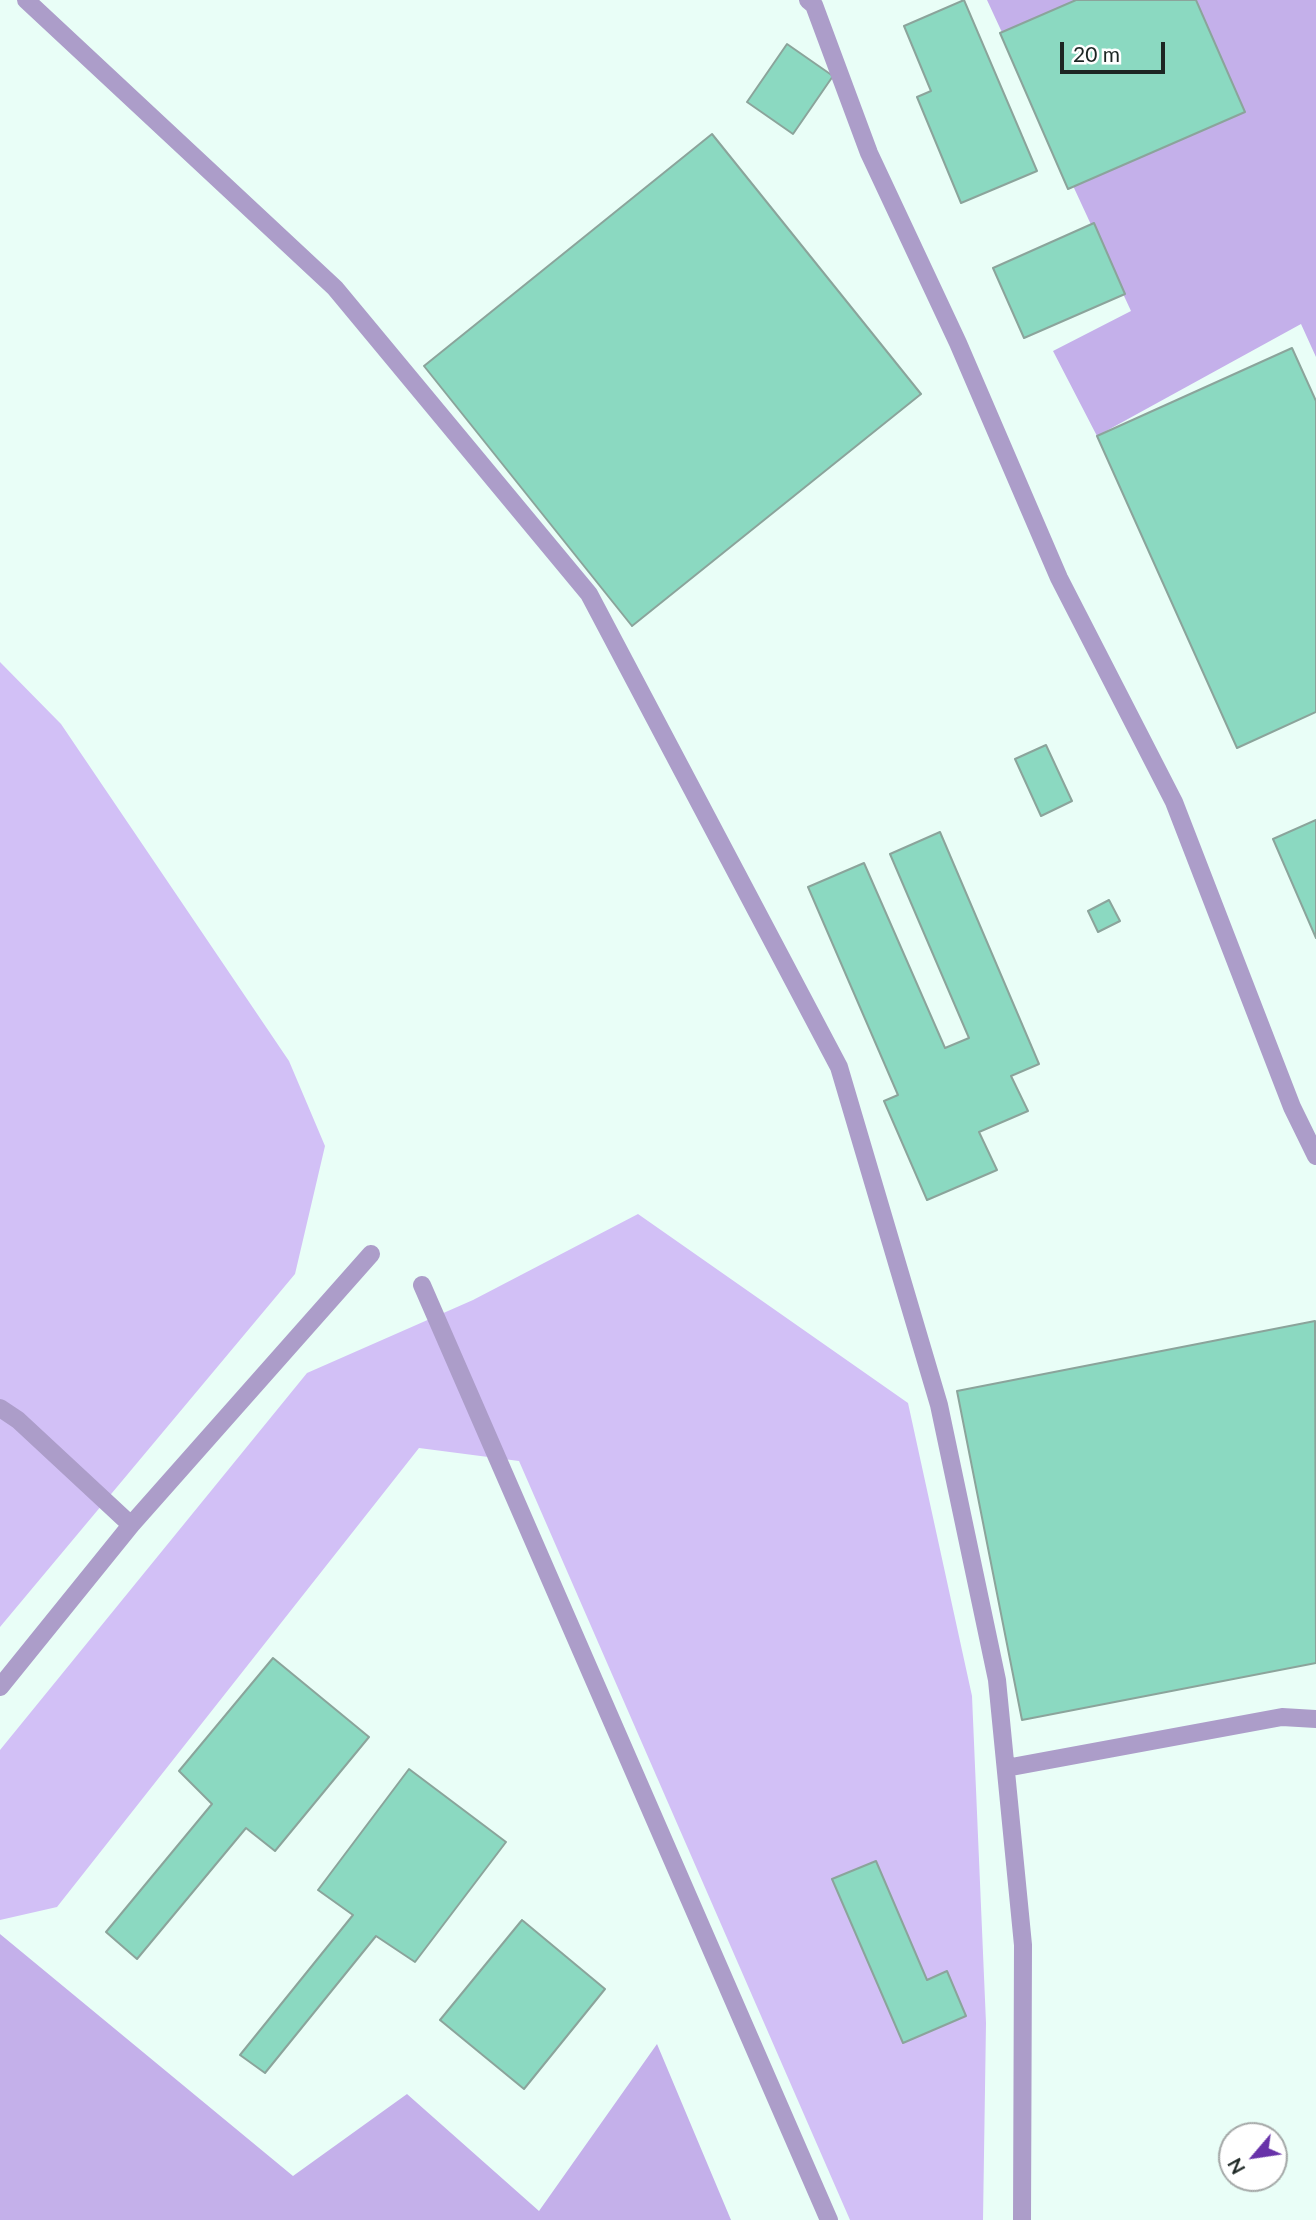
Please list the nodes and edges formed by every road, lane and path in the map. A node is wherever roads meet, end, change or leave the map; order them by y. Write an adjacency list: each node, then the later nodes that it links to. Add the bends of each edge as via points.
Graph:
1 (26, 0): 10 (lane, via 335,288 589,594 839,1067 939,1405 997,1680)
2 (808, 0): 3 (lane, via 814,5 869,153 958,343 1059,578 1174,802 1292,1107)
3 (1316, 1156)
4 (371, 1254): 7 (lane)
5 (422, 1286): 11 (lane)
6 (0, 1408): 7 (lane)
7 (131, 1525): 8 (lane)
8 (0, 1687)
9 (1316, 1719): 10 (lane, via 1282,1717)
10 (1006, 1768): 12 (lane, via 1023,1945)
11 (829, 2220)
12 (1023, 2220)

